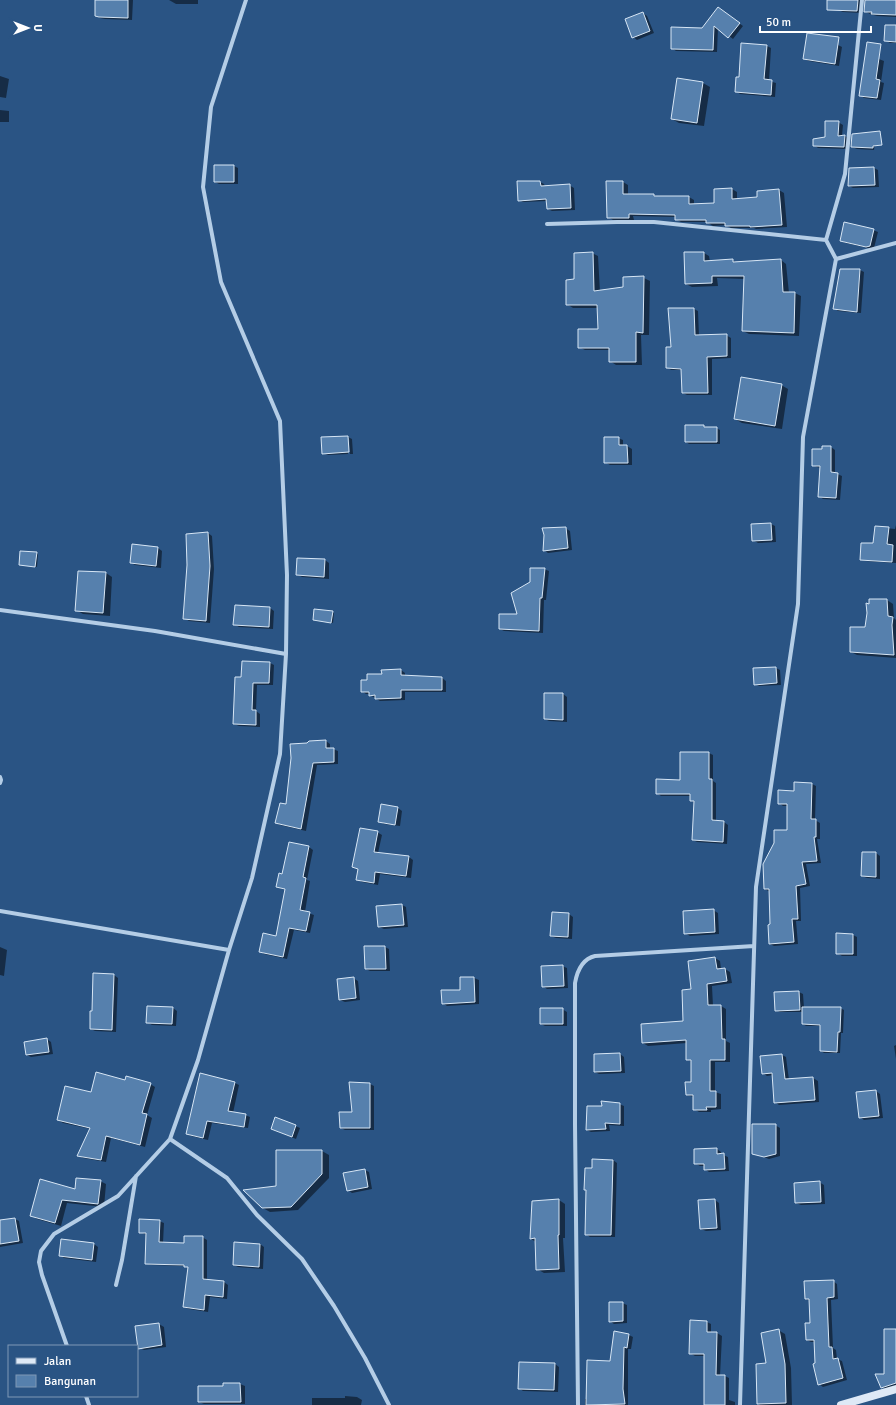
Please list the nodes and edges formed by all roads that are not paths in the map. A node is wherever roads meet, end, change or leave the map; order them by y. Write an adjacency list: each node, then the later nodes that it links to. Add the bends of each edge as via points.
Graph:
1 (246, 0): 8 (street, via 211,107 203,187 221,282 280,421 287,575)
2 (862, 0): 4 (street, via 845,174)
3 (547, 224): 4 (street, via 654,222)
4 (826, 240): 6 (street)
5 (896, 243): 6 (street)
6 (836, 259): 12 (street, via 803,437 798,604 756,887)
7 (0, 610): 8 (street, via 155,631)
8 (286, 654): 13 (street, via 280,754 252,878)
9 (0, 777): 10 (street)
10 (0, 784)
11 (0, 911): 13 (street)
12 (754, 946): 20 (street, via 595,956 583,962 576,976 574,1124); 21 (street)
13 (229, 950): 14 (street, via 198,1060)
14 (170, 1139): 15 (street); 19 (street, via 227,1178 257,1215 302,1259 365,1358)
15 (136, 1176): 16 (street); 17 (street, via 118,1196 54,1234 41,1251 42,1276)
16 (116, 1285)
17 (67, 1345)
18 (896, 1389): 22 (street)
19 (389, 1405)
20 (578, 1405)
21 (740, 1405)
22 (841, 1405)

